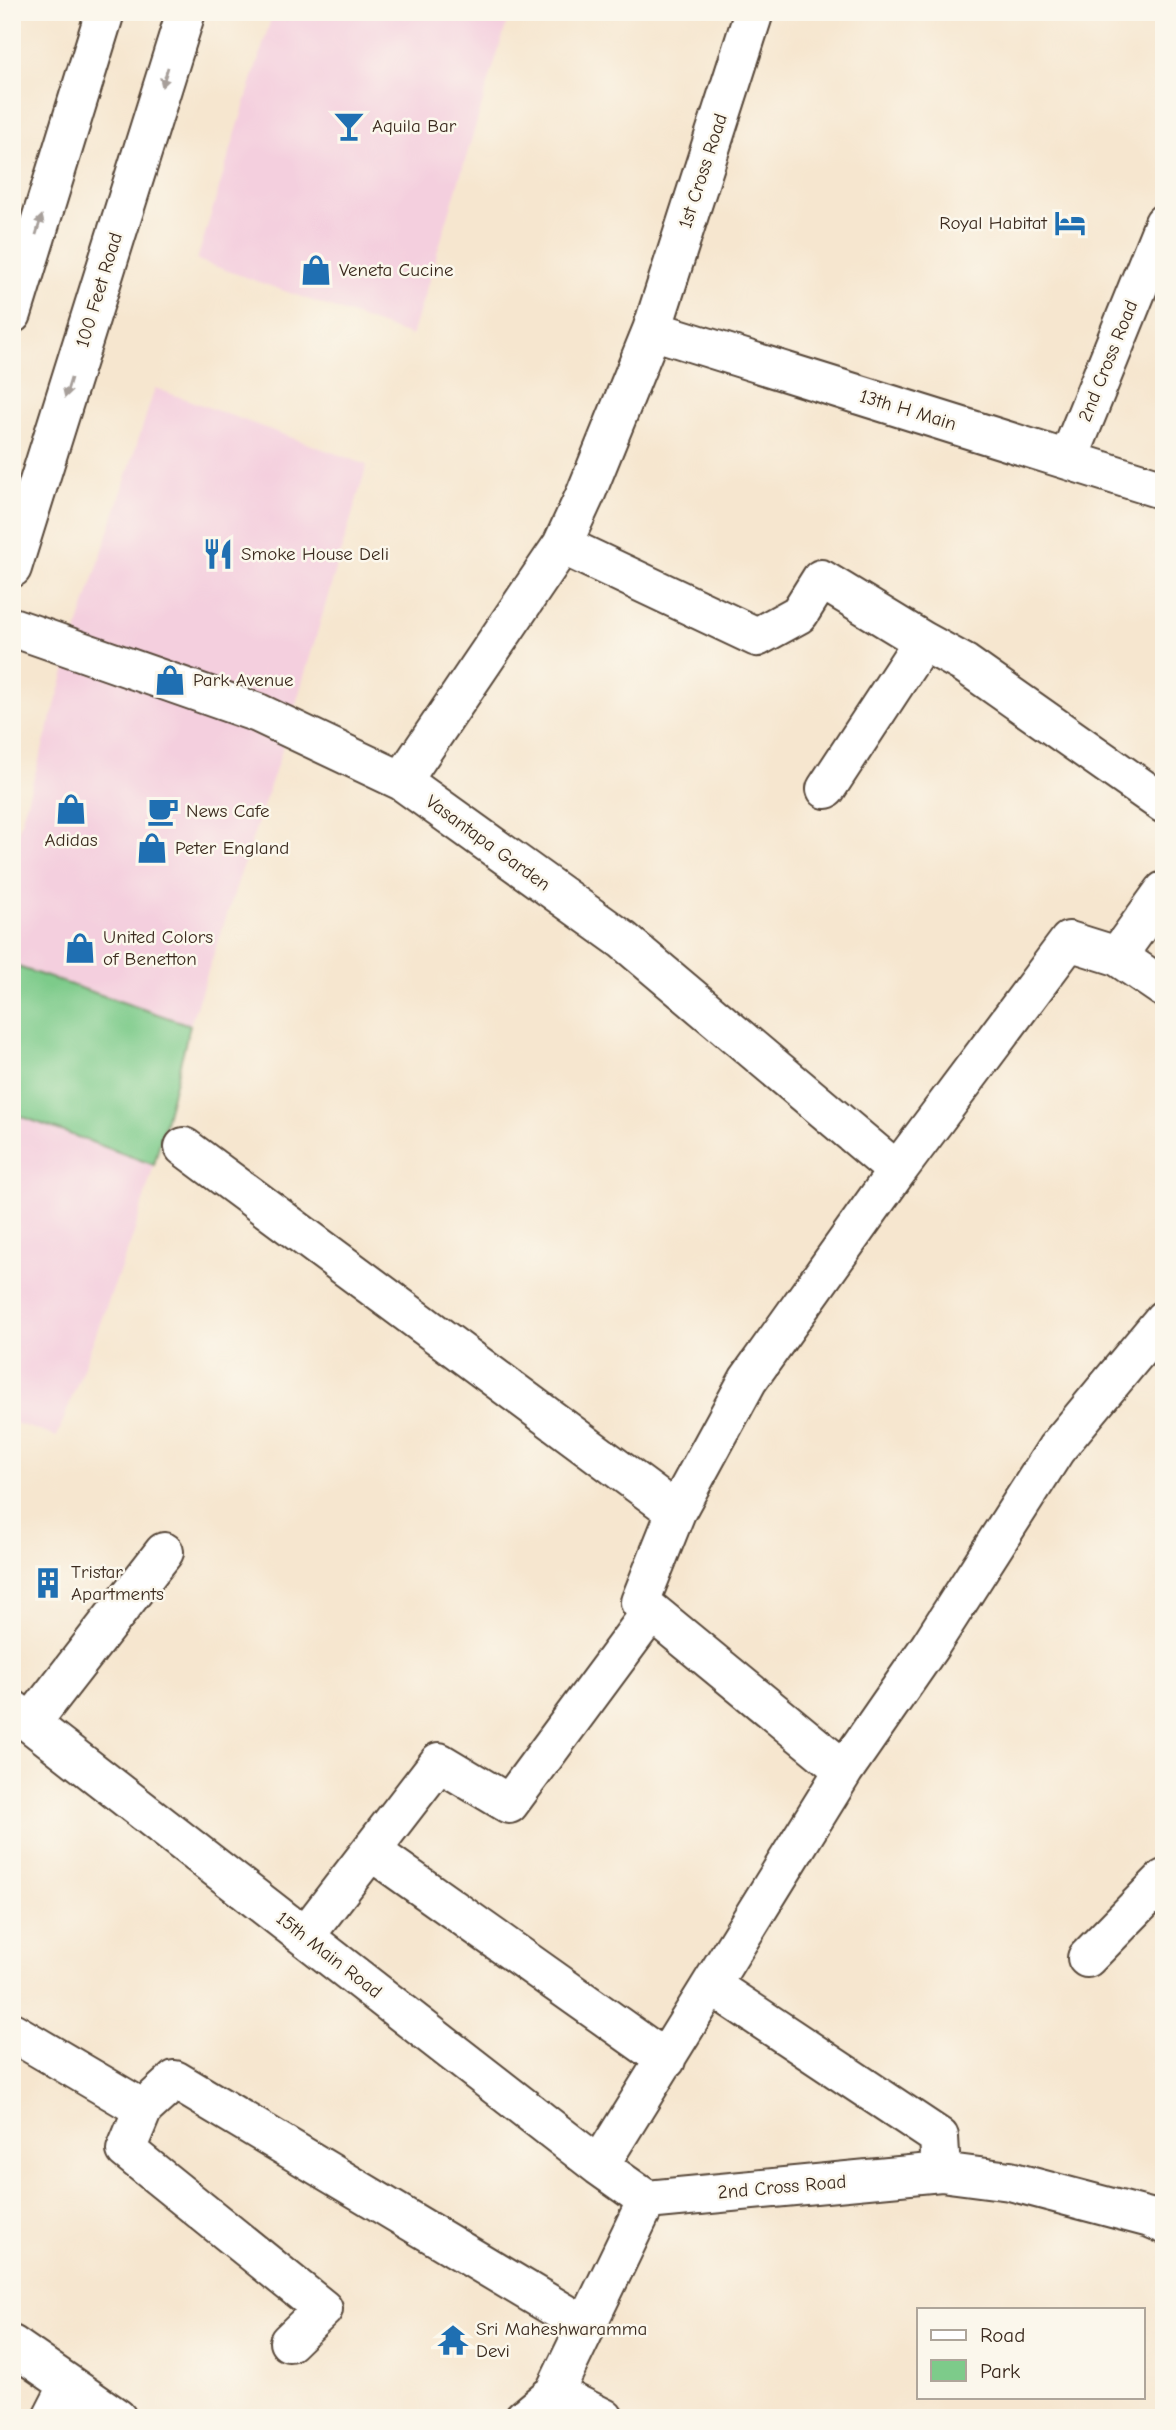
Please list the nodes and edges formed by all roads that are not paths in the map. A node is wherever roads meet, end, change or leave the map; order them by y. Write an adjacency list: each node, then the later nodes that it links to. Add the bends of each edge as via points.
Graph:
1 (105, 12): 5 (street, one-way to 1)
2 (186, 12): 10 (street, 100 Feet Road, one-way to 10)
3 (754, 12): 6 (street, 1st Cross Road)
4 (1164, 223): 7 (street, 2nd Cross Road)
5 (12, 314)
6 (652, 330): 7 (street, 13th H Main); 9 (street, 1st Cross Road)
7 (1068, 460): 8 (street, 13th H Main)
8 (1164, 490)
9 (562, 545): 12 (street, via 757,637 799,614 821,579); 13 (street, 1st Cross Road)
10 (12, 568)
11 (12, 628): 13 (street, Vasantapa Garden, via 258,713)
12 (923, 641): 14 (street); 15 (street, via 965,664)
13 (402, 781): 20 (street, Vasantapa Garden, via 623,940)
14 (825, 789)
15 (1164, 804)
16 (1164, 891): 17 (street)
17 (1117, 956): 18 (street); 20 (street, via 1069,941)
18 (1164, 988)
19 (184, 1147): 22 (street)
20 (897, 1171): 22 (street, via 748,1380)
21 (1164, 1319): 26 (street, via 1056,1449)
22 (676, 1512): 24 (street, via 640,1602)
23 (164, 1552): 25 (street)
24 (651, 1612): 26 (street); 27 (street, via 509,1804 439,1762)
25 (22, 1716): 29 (street, 15th Main Road)
26 (844, 1770): 31 (street)
27 (371, 1851): 29 (street); 33 (street)
28 (1164, 1879): 30 (street)
29 (304, 1936): 35 (street, 15th Main Road)
30 (1087, 1958)
31 (712, 1986): 33 (street); 36 (street, via 939,2137)
32 (12, 2032): 34 (street)
33 (666, 2060): 35 (street)
34 (143, 2109): 39 (street, via 175,2080); 40 (street, via 126,2150 323,2309)
35 (599, 2166): 37 (street, 15th Main Road)
36 (941, 2172): 37 (street, 2nd Cross Road); 38 (street, 2nd Cross Road, via 1010,2181)
37 (647, 2200): 39 (street)
38 (1159, 2215)
39 (586, 2326): 42 (street)
40 (289, 2342)
41 (12, 2345): 43 (street)
42 (554, 2393): 45 (street); 46 (street)
43 (61, 2401): 44 (street)
44 (117, 2418)
45 (524, 2418)
46 (604, 2418)

